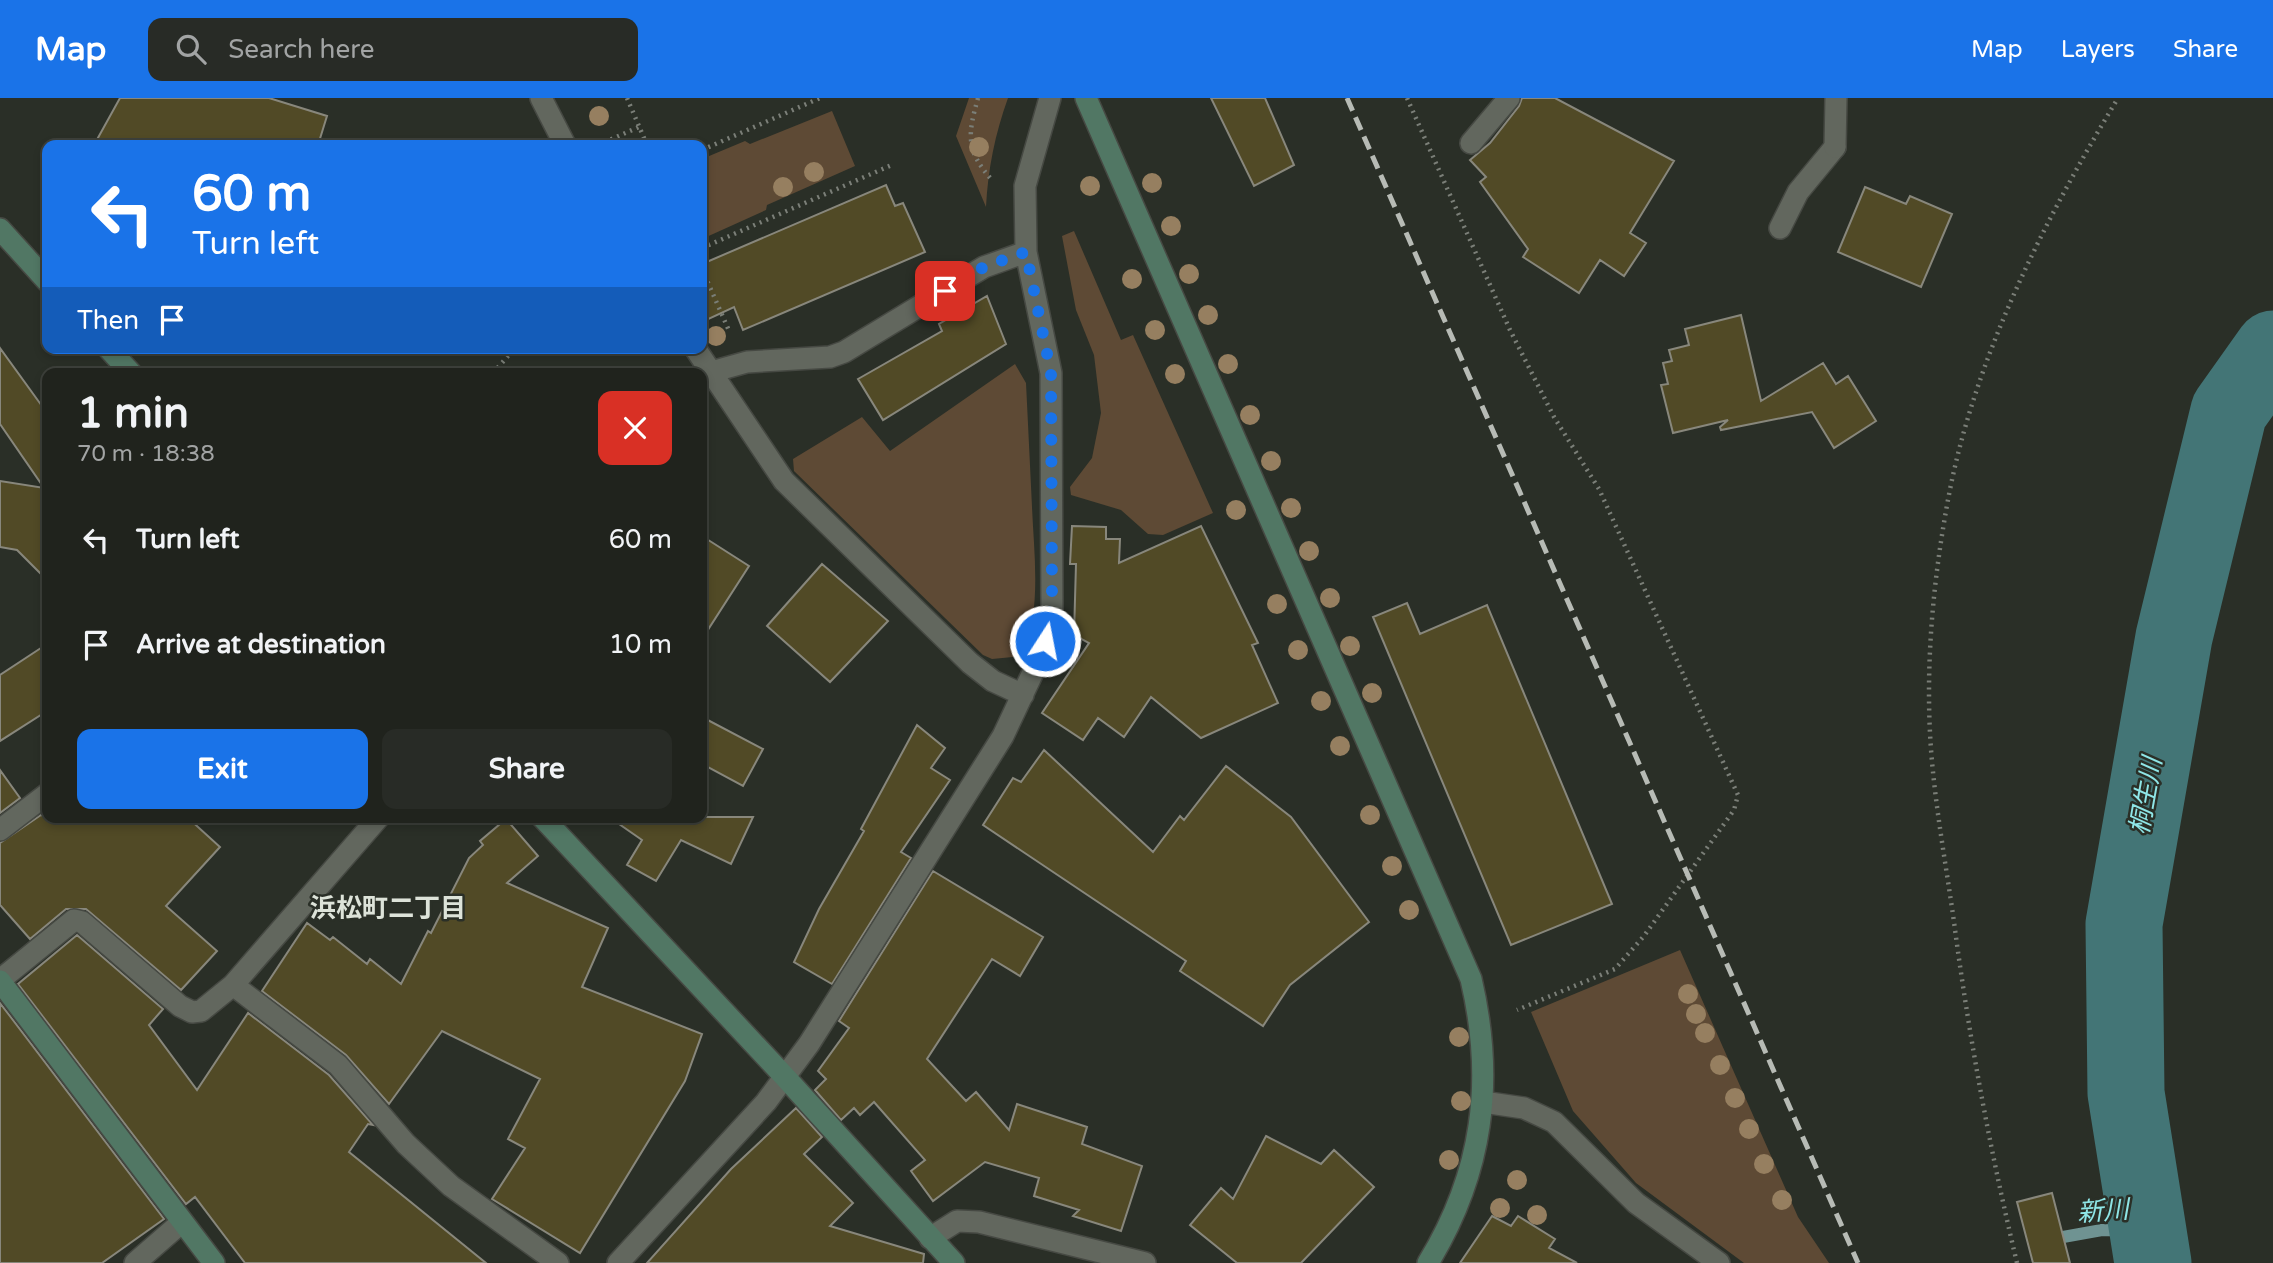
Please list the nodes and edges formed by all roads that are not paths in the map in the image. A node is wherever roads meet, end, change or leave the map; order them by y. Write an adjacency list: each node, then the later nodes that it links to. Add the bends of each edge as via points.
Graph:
1 (541, 98): 6 (street)
2 (1050, 98): 10 (street, via 1025,186)
3 (1086, 98): 24 (street, via 1464,959 1483,1034)
4 (1509, 98): 7 (street)
5 (1836, 98): 8 (street, via 1836,147 1798,192)
6 (562, 140)
7 (1471, 143)
8 (1780, 228)
9 (0, 229): 11 (street)
10 (1026, 252): 15 (street, via 984,267 844,352 830,357 747,362); 16 (street, via 1051,373 1052,595 1045,641)
11 (42, 275)
12 (114, 354): 14 (street)
13 (699, 354): 15 (street)
14 (126, 368)
15 (711, 372): 16 (street, via 784,481 970,663 993,681)
16 (1023, 695): 23 (street, via 1003,736)
17 (42, 798): 20 (street)
18 (374, 823): 22 (street)
19 (548, 823): 23 (street)
20 (0, 830)
21 (0, 981): 22 (street, via 74,920 192,1012 201,1011); 25 (street)
22 (233, 985): 29 (street, via 338,1065 406,1144 451,1186)
23 (785, 1077): 26 (street); 30 (street)
24 (1483, 1102): 33 (street, via 1462,1197); 34 (street, via 1524,1108 1554,1122 1636,1203)
25 (183, 1222): 27 (street); 28 (street)
26 (930, 1238): 31 (street); 32 (street, via 957,1221 979,1222)
27 (135, 1263)
28 (214, 1263)
29 (558, 1263)
30 (618, 1263)
31 (954, 1263)
32 (1145, 1263)
33 (1428, 1263)
34 (1718, 1263)

